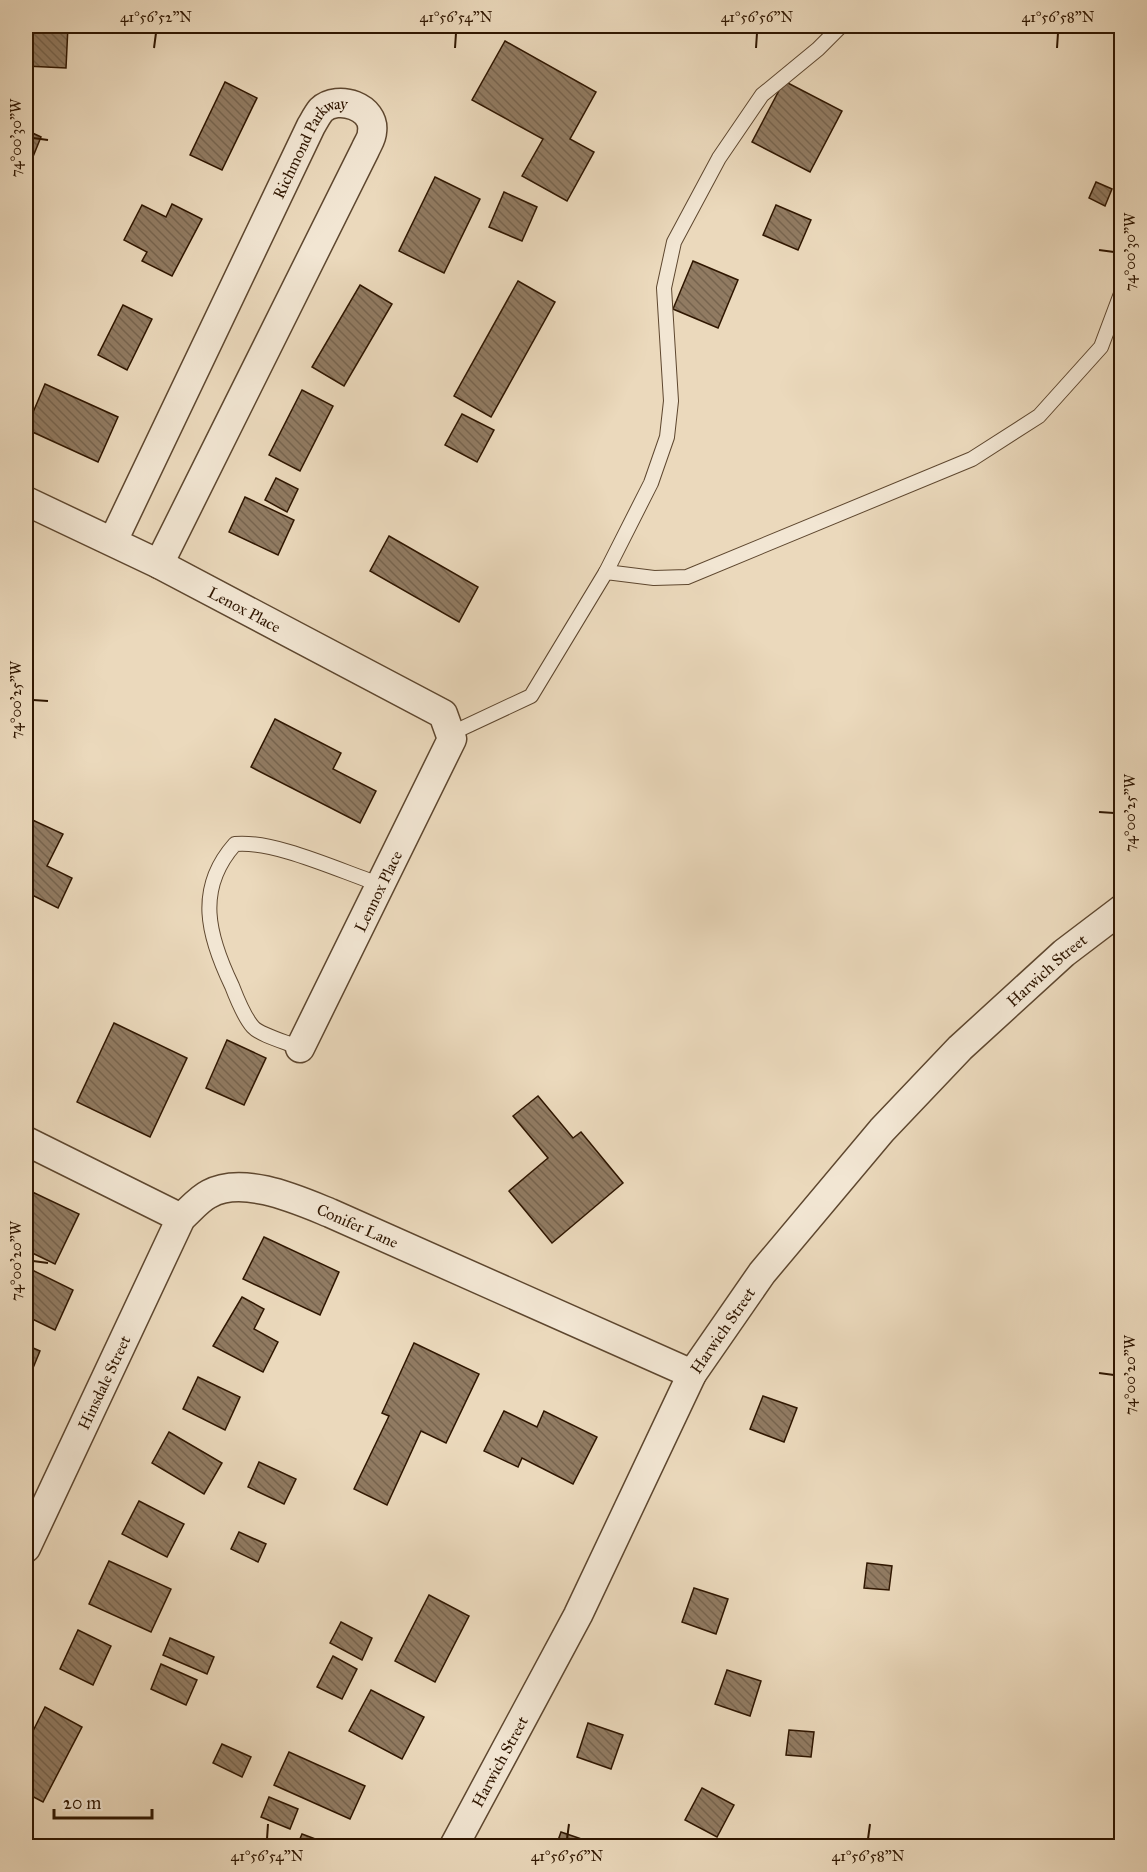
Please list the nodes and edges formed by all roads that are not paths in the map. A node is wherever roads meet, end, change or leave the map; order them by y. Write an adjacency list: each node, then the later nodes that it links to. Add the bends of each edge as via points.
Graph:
1 (841, 26): 6 (lane, via 762,94 719,158 674,242 664,288 672,401 667,437 651,483)
2 (1122, 291): 6 (lane, via 1101,347 1039,416 972,459 687,577 654,579)
3 (26, 501): 4 (street, Lenox Place)
4 (113, 541): 5 (street, Lenox Place); 5 (street, Richmond Parkway, via 310,126 332,104 358,106 369,115 373,132)
5 (159, 564): 7 (street, Lenox Place, via 443,714)
6 (606, 572): 7 (lane, via 531,696)
7 (452, 733): 8 (street, Lennox Place)
8 (382, 885): 10 (street, Lennox Place); 10 (lane, via 274,848 248,843 235,844 213,876 209,919 216,954 236,995 254,1028)
9 (1122, 909): 13 (street, Harwich Street, via 1064,953 960,1048 882,1130 762,1273)
10 (300, 1048)
11 (26, 1142): 12 (street)
12 (181, 1218): 13 (street, Conifer Lane, via 210,1193 244,1187 281,1193); 14 (street, Hinsdale Street)
13 (692, 1374): 15 (street, Harwich Street, via 578,1615)
14 (26, 1548)
15 (454, 1846)

